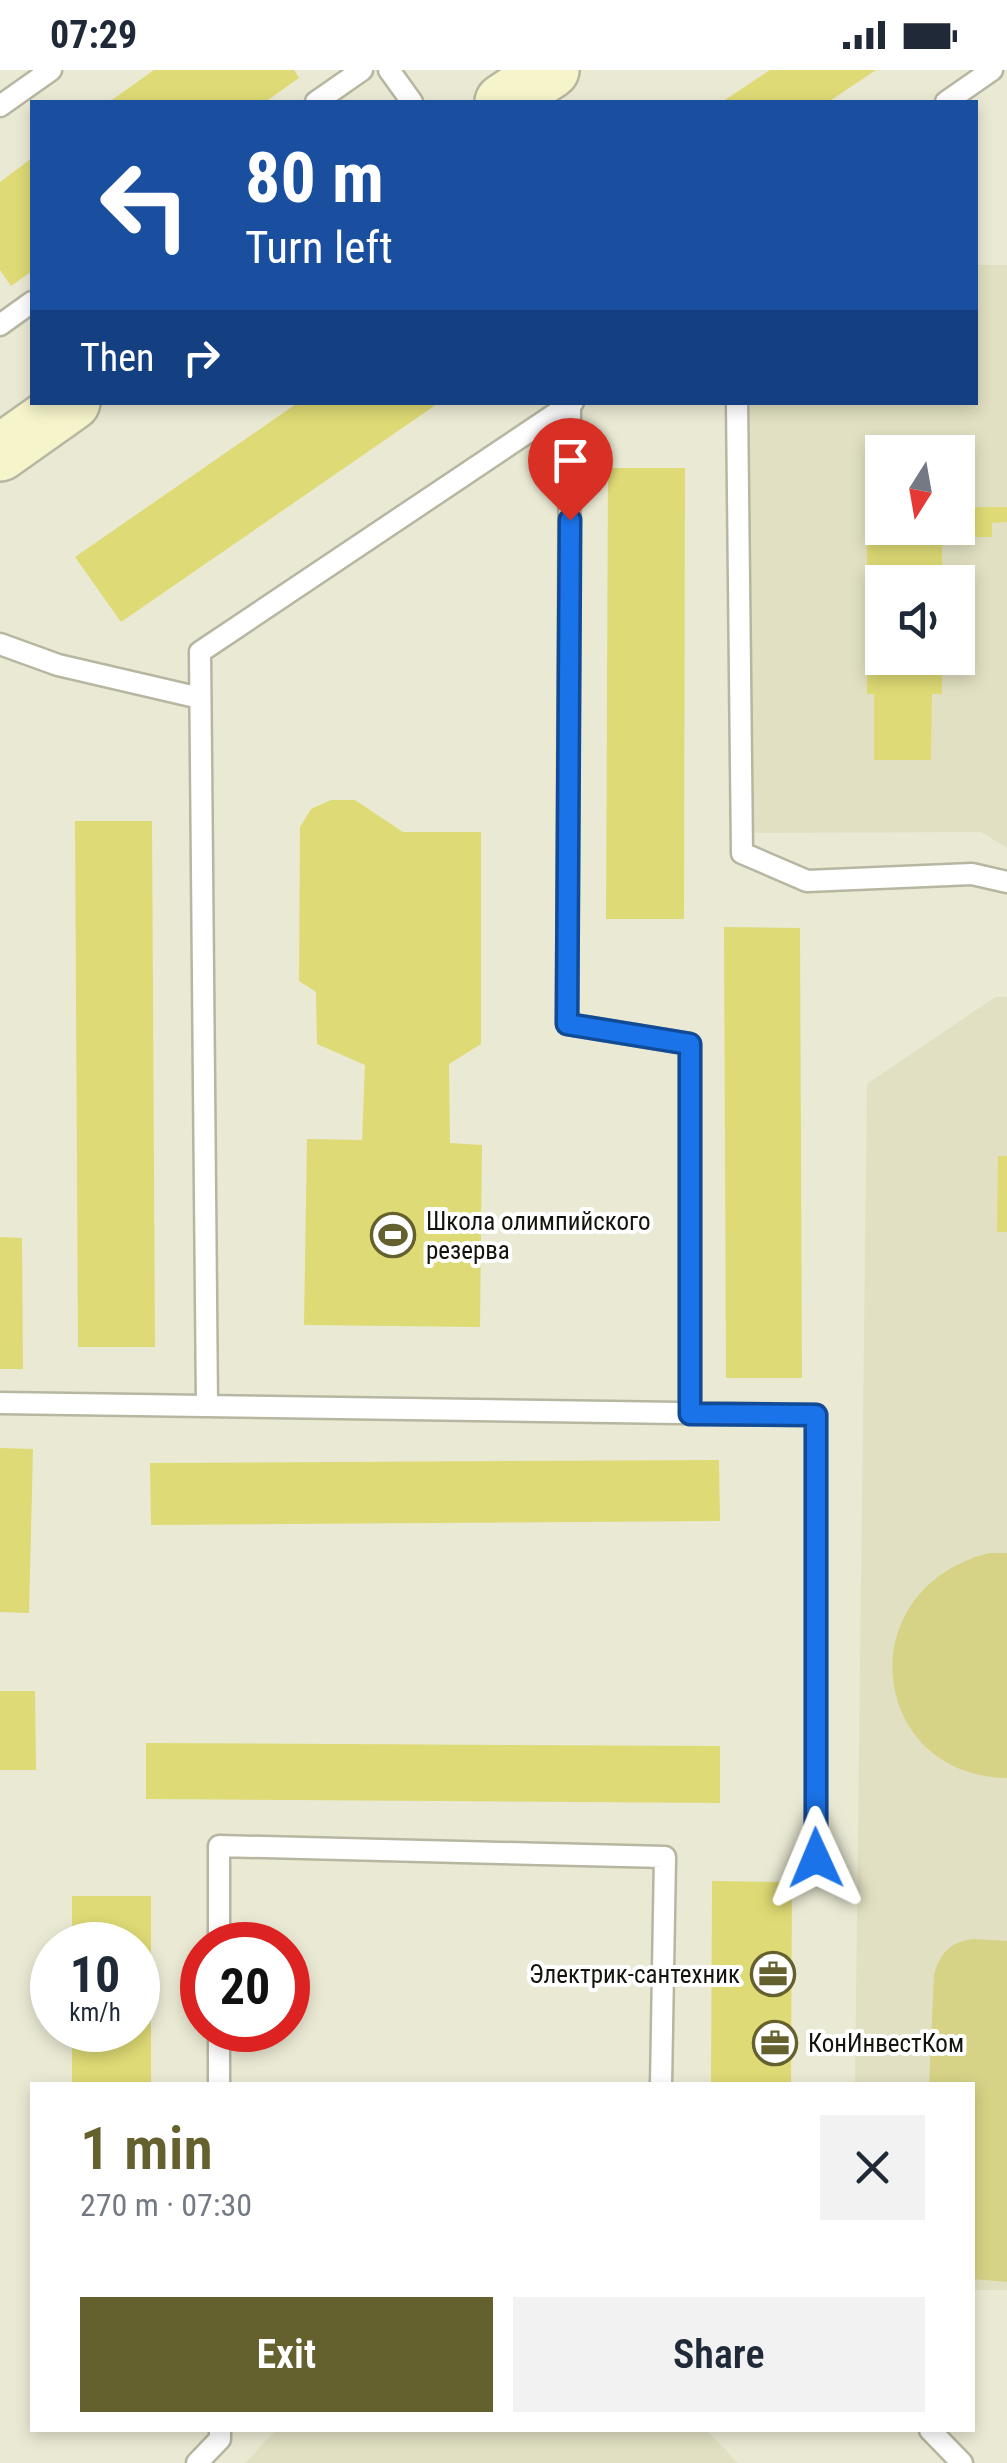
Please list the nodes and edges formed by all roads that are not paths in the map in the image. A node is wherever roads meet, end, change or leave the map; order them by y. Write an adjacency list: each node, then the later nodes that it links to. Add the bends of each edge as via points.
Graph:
1 (51, 70): 8 (lane)
2 (362, 70): 5 (lane)
3 (992, 70): 7 (lane)
4 (394, 72): 6 (lane)
5 (319, 100)
6 (411, 100)
7 (949, 100)
8 (0, 106)
9 (30, 303): 10 (lane)
10 (0, 324)
11 (68, 405): 15 (street)
12 (570, 405): 17 (lane, via 200,652)
13 (572, 405): 21 (lane, via 567,1024 690,1044)
14 (737, 405): 18 (lane, via 742,853 807,880 972,874)
15 (0, 453)
16 (0, 644): 17 (lane, via 58,665)
17 (200, 698): 20 (lane)
18 (1007, 882)
19 (0, 1403): 20 (lane)
20 (207, 1406): 21 (lane)
21 (690, 1414): 22 (lane, via 816,1415)
22 (816, 1858)
23 (219, 1922): 26 (lane, via 219,1846 665,1857)
24 (219, 2052): 25 (lane)
25 (219, 2082)
26 (661, 2082)
27 (220, 2432): 29 (lane)
28 (932, 2432): 30 (lane)
29 (197, 2463)
30 (962, 2463)

